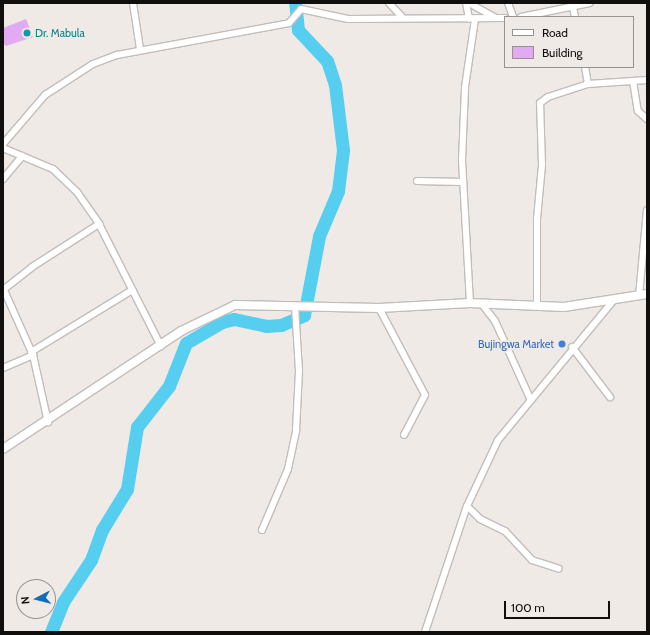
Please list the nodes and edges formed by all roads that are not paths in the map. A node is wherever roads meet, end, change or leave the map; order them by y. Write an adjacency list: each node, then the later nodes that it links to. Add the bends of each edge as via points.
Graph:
1 (133, 3): 17 (street)
2 (311, 3): 9 (street)
3 (389, 3): 10 (street)
4 (466, 3): 16 (street)
5 (469, 3): 14 (street)
6 (508, 3): 11 (street)
7 (590, 3): 8 (street)
8 (574, 8): 12 (street); 13 (street)
9 (312, 10): 10 (street, via 348,19); 17 (street, via 296,11 289,23 276,26)
10 (401, 16): 16 (street)
11 (513, 16)
12 (527, 16)
13 (575, 16)
14 (496, 18): 15 (street); 16 (street)
15 (504, 18)
16 (472, 19): 28 (street, via 465,87)
17 (140, 49): 23 (street, via 94,64 45,95)
18 (585, 68): 21 (street)
19 (647, 80): 20 (street)
20 (633, 81): 21 (street); 22 (street, via 638,111)
21 (588, 84): 38 (street, via 548,96 538,110 542,165 537,219)
22 (647, 119)
23 (3, 144)
24 (3, 148): 25 (street)
25 (22, 156): 26 (street); 30 (street, via 53,169 66,180)
26 (3, 179)
27 (417, 181): 28 (street)
28 (462, 182): 35 (street, via 471,273)
29 (647, 210): 33 (street)
30 (99, 224): 31 (street); 32 (street)
31 (3, 289): 42 (street)
32 (132, 290): 40 (street); 42 (street)
33 (643, 295): 34 (street)
34 (612, 302): 38 (street, via 579,307); 41 (street)
35 (470, 303): 36 (street); 39 (street)
36 (481, 303): 38 (street); 45 (street, via 495,321)
37 (295, 306): 39 (street); 40 (street, via 234,305 203,318); 50 (street, via 300,371 296,430 288,469)
38 (537, 306)
39 (378, 308): 47 (street, via 425,395)
40 (161, 346): 46 (street)
41 (572, 347): 44 (street); 45 (street)
42 (32, 354): 43 (street); 46 (street)
43 (3, 368)
44 (610, 397)
45 (530, 398): 49 (street, via 498,440)
46 (48, 422): 48 (street)
47 (404, 435)
48 (3, 449)
49 (467, 506): 51 (street, via 480,519 505,531 532,560); 52 (street)
50 (262, 530)
51 (559, 569)
52 (425, 632)

